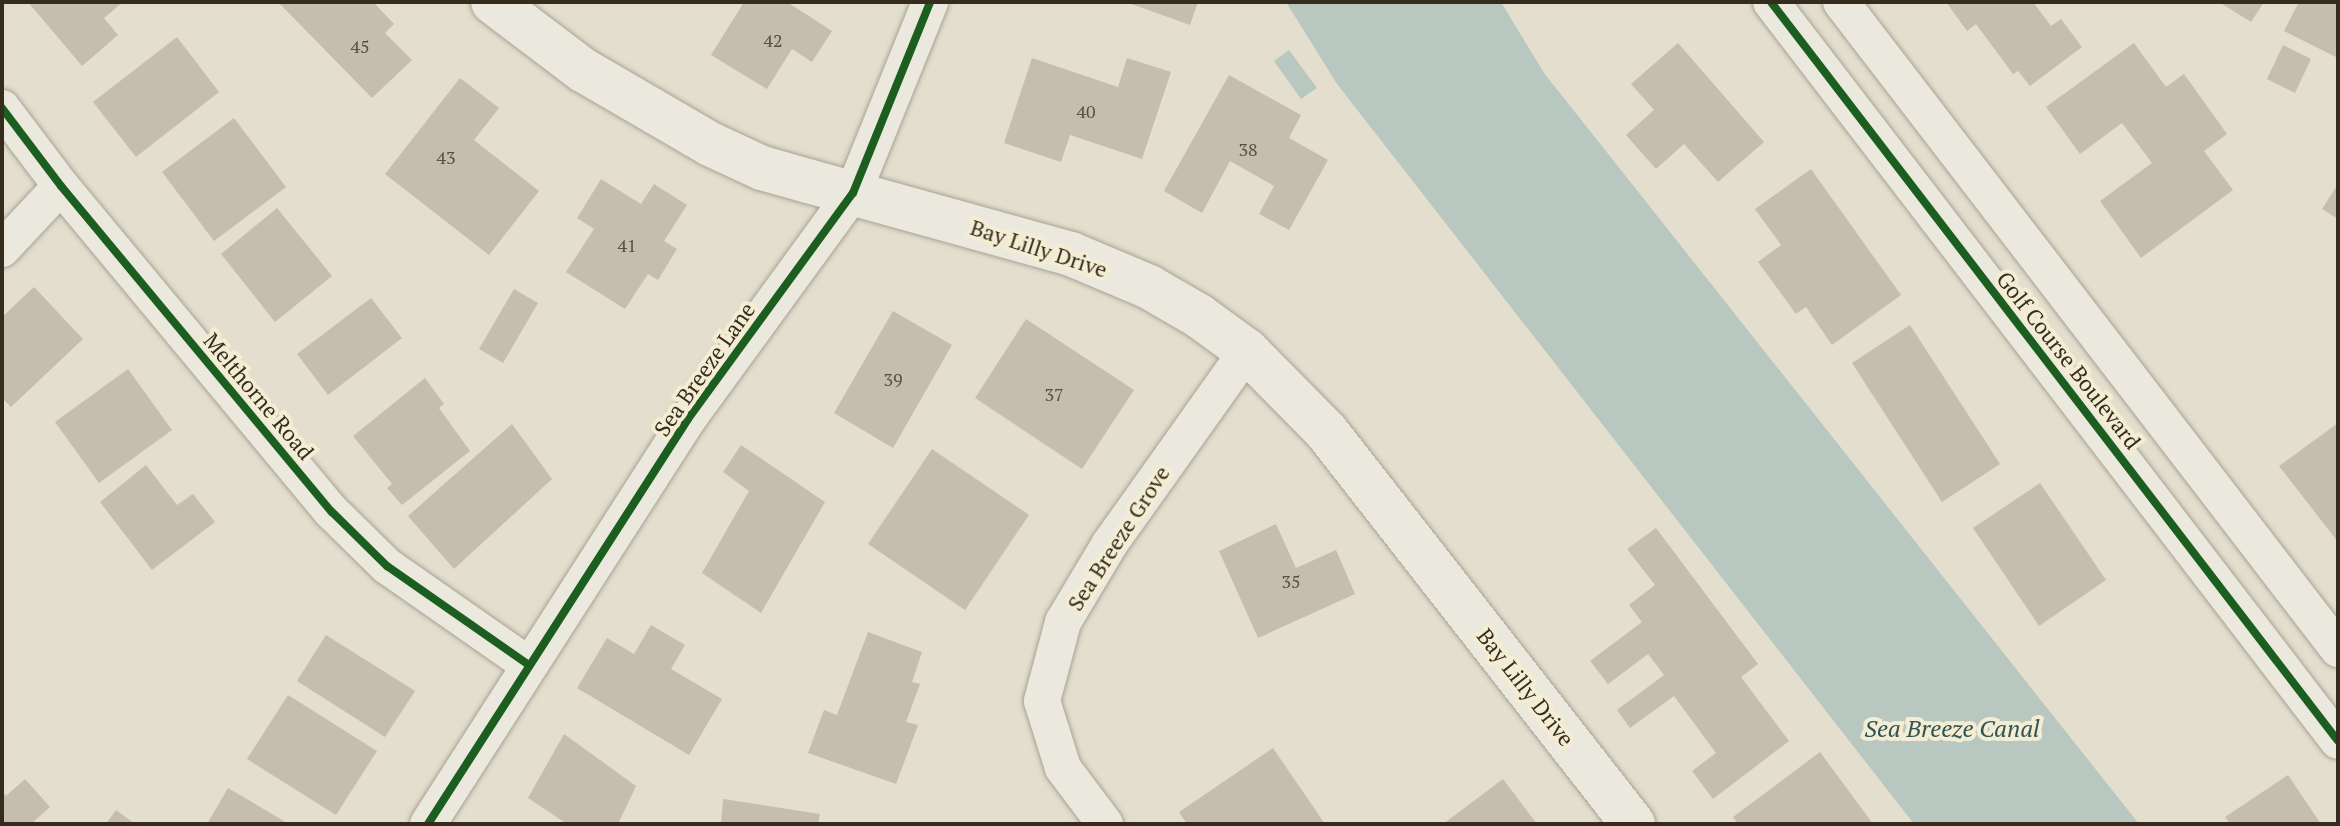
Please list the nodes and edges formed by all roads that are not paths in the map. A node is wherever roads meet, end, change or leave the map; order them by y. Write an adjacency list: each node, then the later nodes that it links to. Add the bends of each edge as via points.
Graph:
1 (493, 2): 7 (main road, Bay Lilly Drive, via 583,70 661,119 762,168)
2 (930, 2): 7 (street, Sea Breeze Lane)
3 (1771, 2): 12 (street, Golf Course Boulevard)
4 (1841, 2): 10 (street, Golf Course Boulevard)
5 (2, 108): 6 (street, Melthorne Road)
6 (61, 186): 8 (street); 11 (street, Melthorne Road, via 332,512 387,566)
7 (853, 193): 9 (main road, Bay Lilly Drive, via 1071,254 1149,287); 11 (street, Sea Breeze Lane, via 688,419)
8 (2, 249)
9 (1247, 351): 14 (street, Sea Breeze Grove, via 1109,545 1063,622 1042,701 1063,768); 15 (main road, Bay Lilly Drive, via 1326,431)
10 (2338, 649)
11 (529, 665): 13 (street, Sea Breeze Lane)
12 (2338, 741)
13 (428, 824)
14 (1105, 824)
15 (1633, 824)

